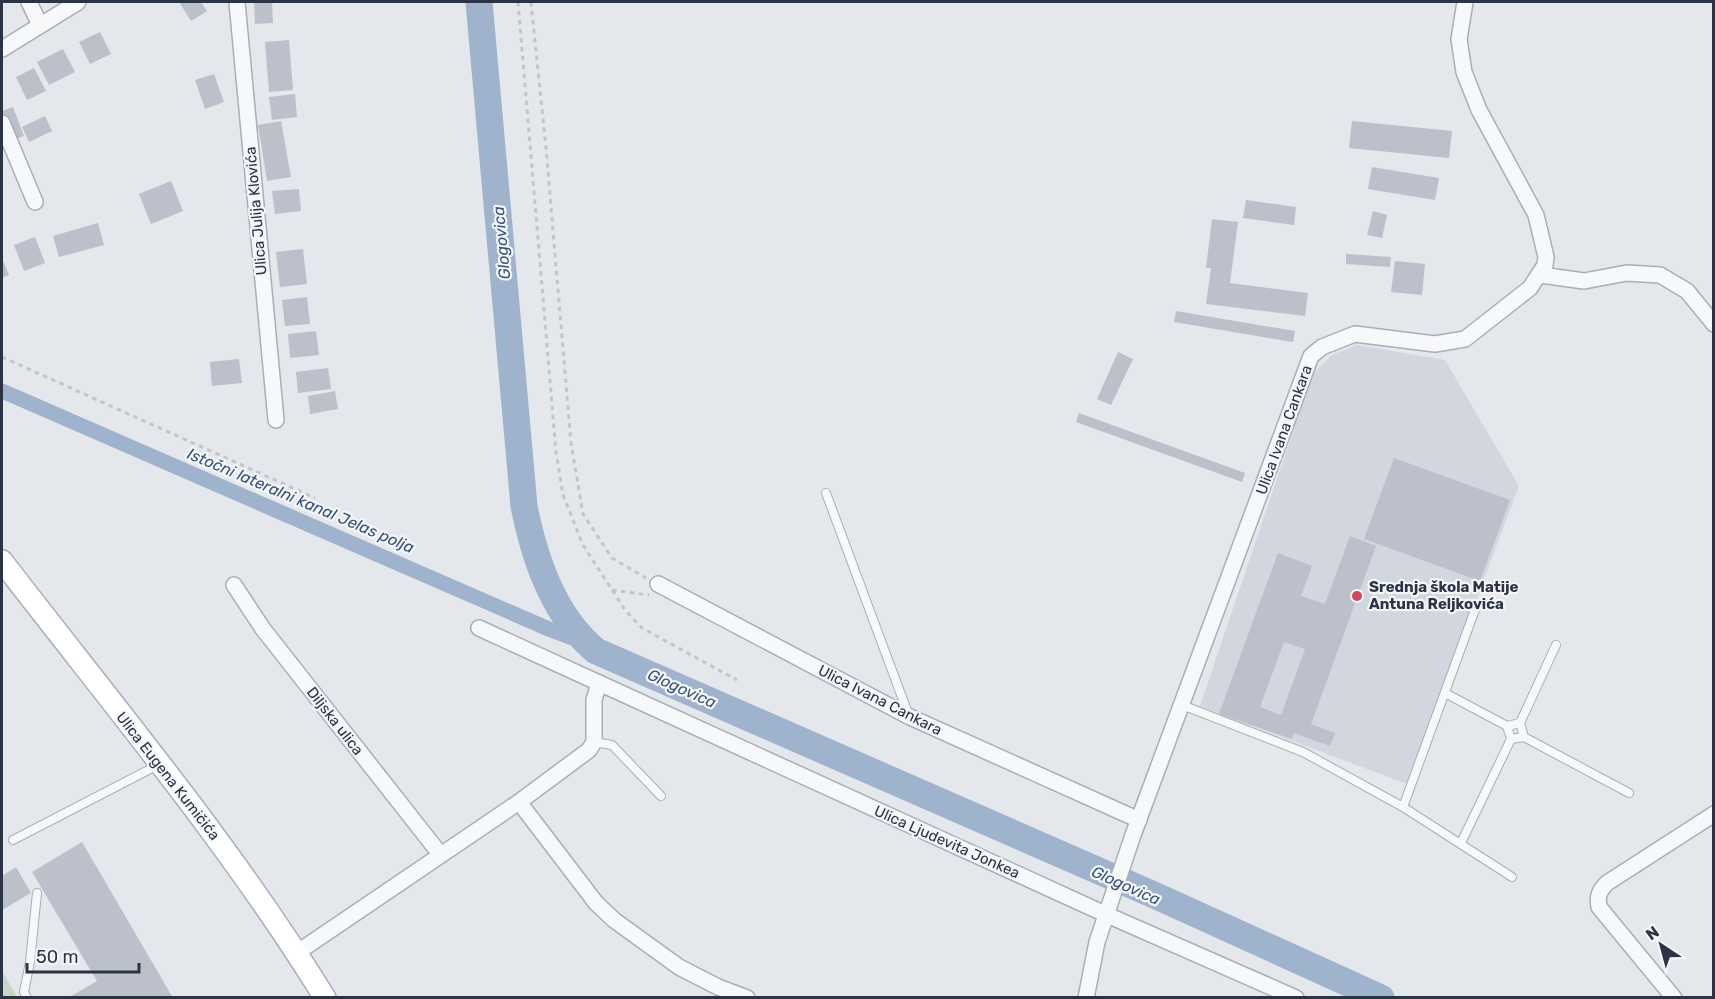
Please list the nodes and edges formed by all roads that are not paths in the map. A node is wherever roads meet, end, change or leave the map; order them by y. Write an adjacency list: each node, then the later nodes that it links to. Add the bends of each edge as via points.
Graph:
1 (28, 2): 5 (street)
2 (78, 2): 5 (street)
3 (237, 2): 11 (street, Ulica Julija Klovića)
4 (1466, 2): 9 (street, via 1459,39 1464,72 1479,110 1536,215 1546,257)
5 (40, 25): 6 (street)
6 (2, 49)
7 (2, 123): 8 (street)
8 (34, 202)
9 (1541, 275): 10 (street, via 1584,281 1627,273 1660,275 1687,291); 21 (street, Ulica Ivana Cankara, via 1465,339 1435,344 1355,334 1322,347 1311,356)
10 (1713, 324)
11 (276, 420)
12 (826, 492): 22 (lane)
13 (2, 561): 28 (main road, Ulica Eugena Kumičića)
14 (658, 584): 22 (street, Ulica Ivana Cankara)
15 (234, 585): 37 (street, Diljska ulica, via 263,628)
16 (1476, 607): 20 (lane)
17 (479, 628): 19 (street, Ulica Ljudevita Jonkea)
18 (1556, 645): 23 (lane)
19 (599, 683): 27 (street, via 594,700); 40 (street, Ulica Ljudevita Jonkea)
20 (1445, 693): 24 (lane); 32 (lane)
21 (1182, 705): 32 (lane, via 1303,752); 34 (street, Ulica Ivana Cankara)
22 (910, 717): 34 (street, Ulica Ivana Cankara)
23 (1520, 723): 24 (lane); 25 (lane)
24 (1507, 726): 26 (lane)
25 (1524, 736): 26 (lane); 29 (lane)
26 (1511, 739): 36 (lane)
27 (594, 742): 30 (lane, via 612,745); 31 (street, via 589,750)
28 (159, 765): 35 (lane); 41 (main road, Ulica Eugena Kumičića)
29 (1629, 793)
30 (661, 796)
31 (519, 802): 37 (street); 44 (street, via 596,903 614,920 679,967)
32 (1403, 807): 36 (lane)
33 (1713, 814): 47 (street, via 1607,883 1597,897 1599,907)
34 (1139, 820): 40 (street, Ulica Ivana Cankara)
35 (13, 840)
36 (1461, 843): 38 (lane)
37 (440, 854): 41 (street)
38 (1512, 877)
39 (37, 893): 43 (lane, via 24,992)
40 (1107, 908): 45 (street, Ulica Ivana Cankara); 46 (street, Ulica Ljudevita Jonkea)
41 (298, 952): 42 (main road, Ulica Eugena Kumičića)
42 (323, 997)
43 (27, 998)
44 (747, 998)
45 (1086, 998)
46 (1296, 998)
47 (1674, 998)

